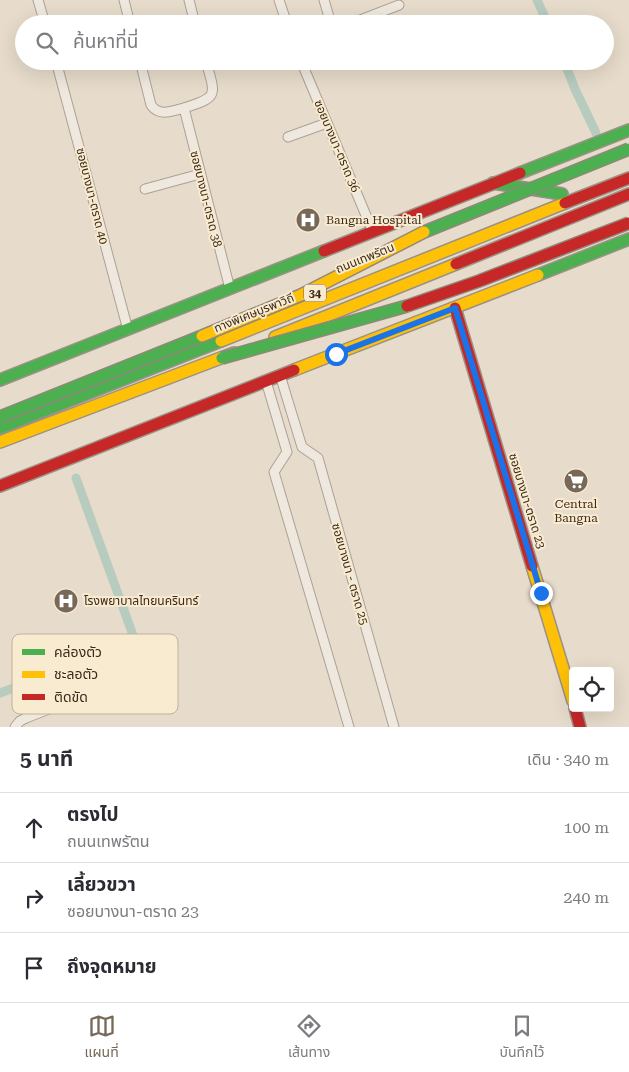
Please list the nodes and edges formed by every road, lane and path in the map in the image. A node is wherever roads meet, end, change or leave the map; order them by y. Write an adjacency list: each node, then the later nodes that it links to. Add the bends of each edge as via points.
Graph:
1 (38, 0): 7 (street)
2 (124, 0): 8 (street)
3 (189, 0): 9 (street)
4 (279, 0): 10 (street)
5 (324, 0): 11 (street)
6 (399, 5): 12 (street)
7 (42, 15)
8 (128, 15)
9 (193, 15)
10 (284, 15)
11 (329, 15)
12 (373, 15)
13 (58, 70): 35 (street, ซอยบางนา-ตราด 40)
14 (142, 70): 17 (street, via 154,111 160,113)
15 (209, 70): 17 (street, via 214,89 212,97)
16 (305, 70): 18 (street, ซอยบางนา-ตราด 36)
17 (184, 108): 23 (street, ซอยบางนา-ตราด 38)
18 (327, 123): 20 (street); 31 (street, ซอยบางนา-ตราด 36)
19 (629, 130): 25 (main road, ถนนเทพรัตน)
20 (288, 137)
21 (629, 149): 40 (main road, bridge, via 424,231 316,287)
22 (629, 168): 27 (main road, ถนนเทพรัตน / 34)
23 (200, 174): 26 (street); 33 (street, ซอยบางนา-ตราด 38)
24 (629, 178): 41 (main road, ทางพิเศษบูรพาวิถี)
25 (494, 183): 27 (main road); 31 (main road, ถนนเทพรัตน)
26 (145, 189)
27 (562, 194): 40 (main road, ถนนเทพรัตน / 34)
28 (629, 194): 36 (main road, bridge)
29 (629, 206): 45 (main road)
30 (629, 223): 36 (main road, bridge, via 406,306)
31 (373, 232): 33 (main road, ถนนเทพรัตน)
32 (629, 239): 34 (main road)
33 (230, 289): 35 (main road, ถนนเทพรัตน)
34 (455, 308): 37 (main road); 47 (main road, ซอยบางนา-ตราด 23)
35 (128, 330): 38 (main road, ถนนเทพรัตน)
36 (222, 358): 44 (main road)
37 (280, 375): 39 (main road); 42 (street, ซอยบางนา - ตราด 25)
38 (0, 380)
39 (266, 381): 43 (street); 46 (main road)
40 (0, 418)
41 (0, 428)
42 (296, 430): 43 (street); 52 (street, ซอยบางนา - ตราด 25, via 302,447 318,458)
43 (281, 434): 51 (street, via 287,452 274,472)
44 (0, 442)
45 (0, 452)
46 (0, 486)
47 (569, 689)
48 (576, 712): 53 (main road)
49 (36, 714): 50 (street, via 20,721)
50 (15, 727)
51 (349, 727)
52 (394, 727)
53 (580, 727)

